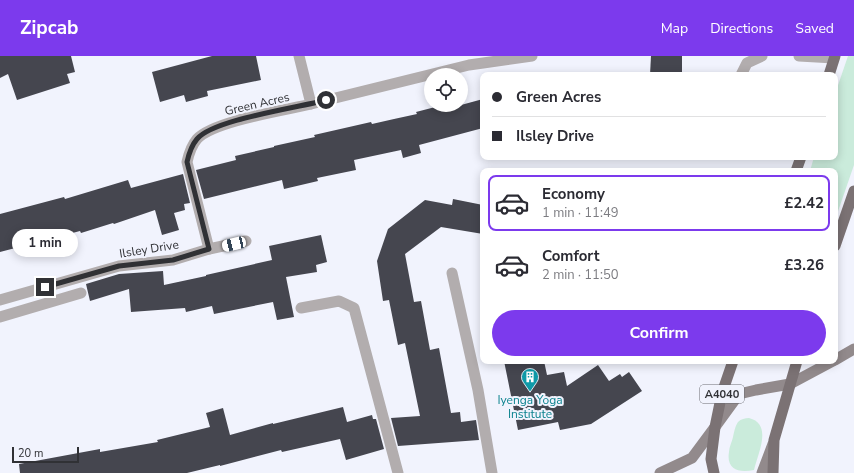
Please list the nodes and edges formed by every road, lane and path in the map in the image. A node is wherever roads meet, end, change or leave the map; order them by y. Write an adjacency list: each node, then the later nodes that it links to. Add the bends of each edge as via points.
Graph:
1 (299, 56): 9 (street)
2 (532, 56): 6 (street, Green Acres)
3 (762, 56): 7 (street, via 747,63)
4 (799, 56): 5 (street)
5 (835, 57): 8 (main road)
6 (468, 61): 9 (street, Green Acres, via 430,74)
7 (742, 72)
8 (830, 72)
9 (311, 104): 13 (street, Green Acres, via 230,122 198,138 190,148 187,162)
10 (854, 191): 11 (main road)
11 (838, 237)
12 (246, 241): 13 (street)
13 (209, 249): 16 (street, Ilsley Drive, via 173,260 119,266)
14 (452, 273): 28 (street, via 478,390)
15 (81, 293): 18 (street)
16 (0, 300)
17 (301, 308): 27 (street, via 339,301 354,308)
18 (0, 317)
19 (854, 349): 20 (main road)
20 (838, 358)
21 (732, 364): 25 (main road, A4040, via 722,393)
22 (796, 364): 24 (main road)
23 (827, 364): 24 (main road)
24 (790, 384): 25 (main road, via 738,394); 26 (main road)
25 (716, 427): 29 (main road, via 692,458); 30 (main road, A4040, via 711,459)
26 (774, 440): 31 (main road); 32 (main road)
27 (398, 473)
28 (492, 473)
29 (660, 473)
30 (714, 473)
31 (762, 473)
32 (773, 473)

